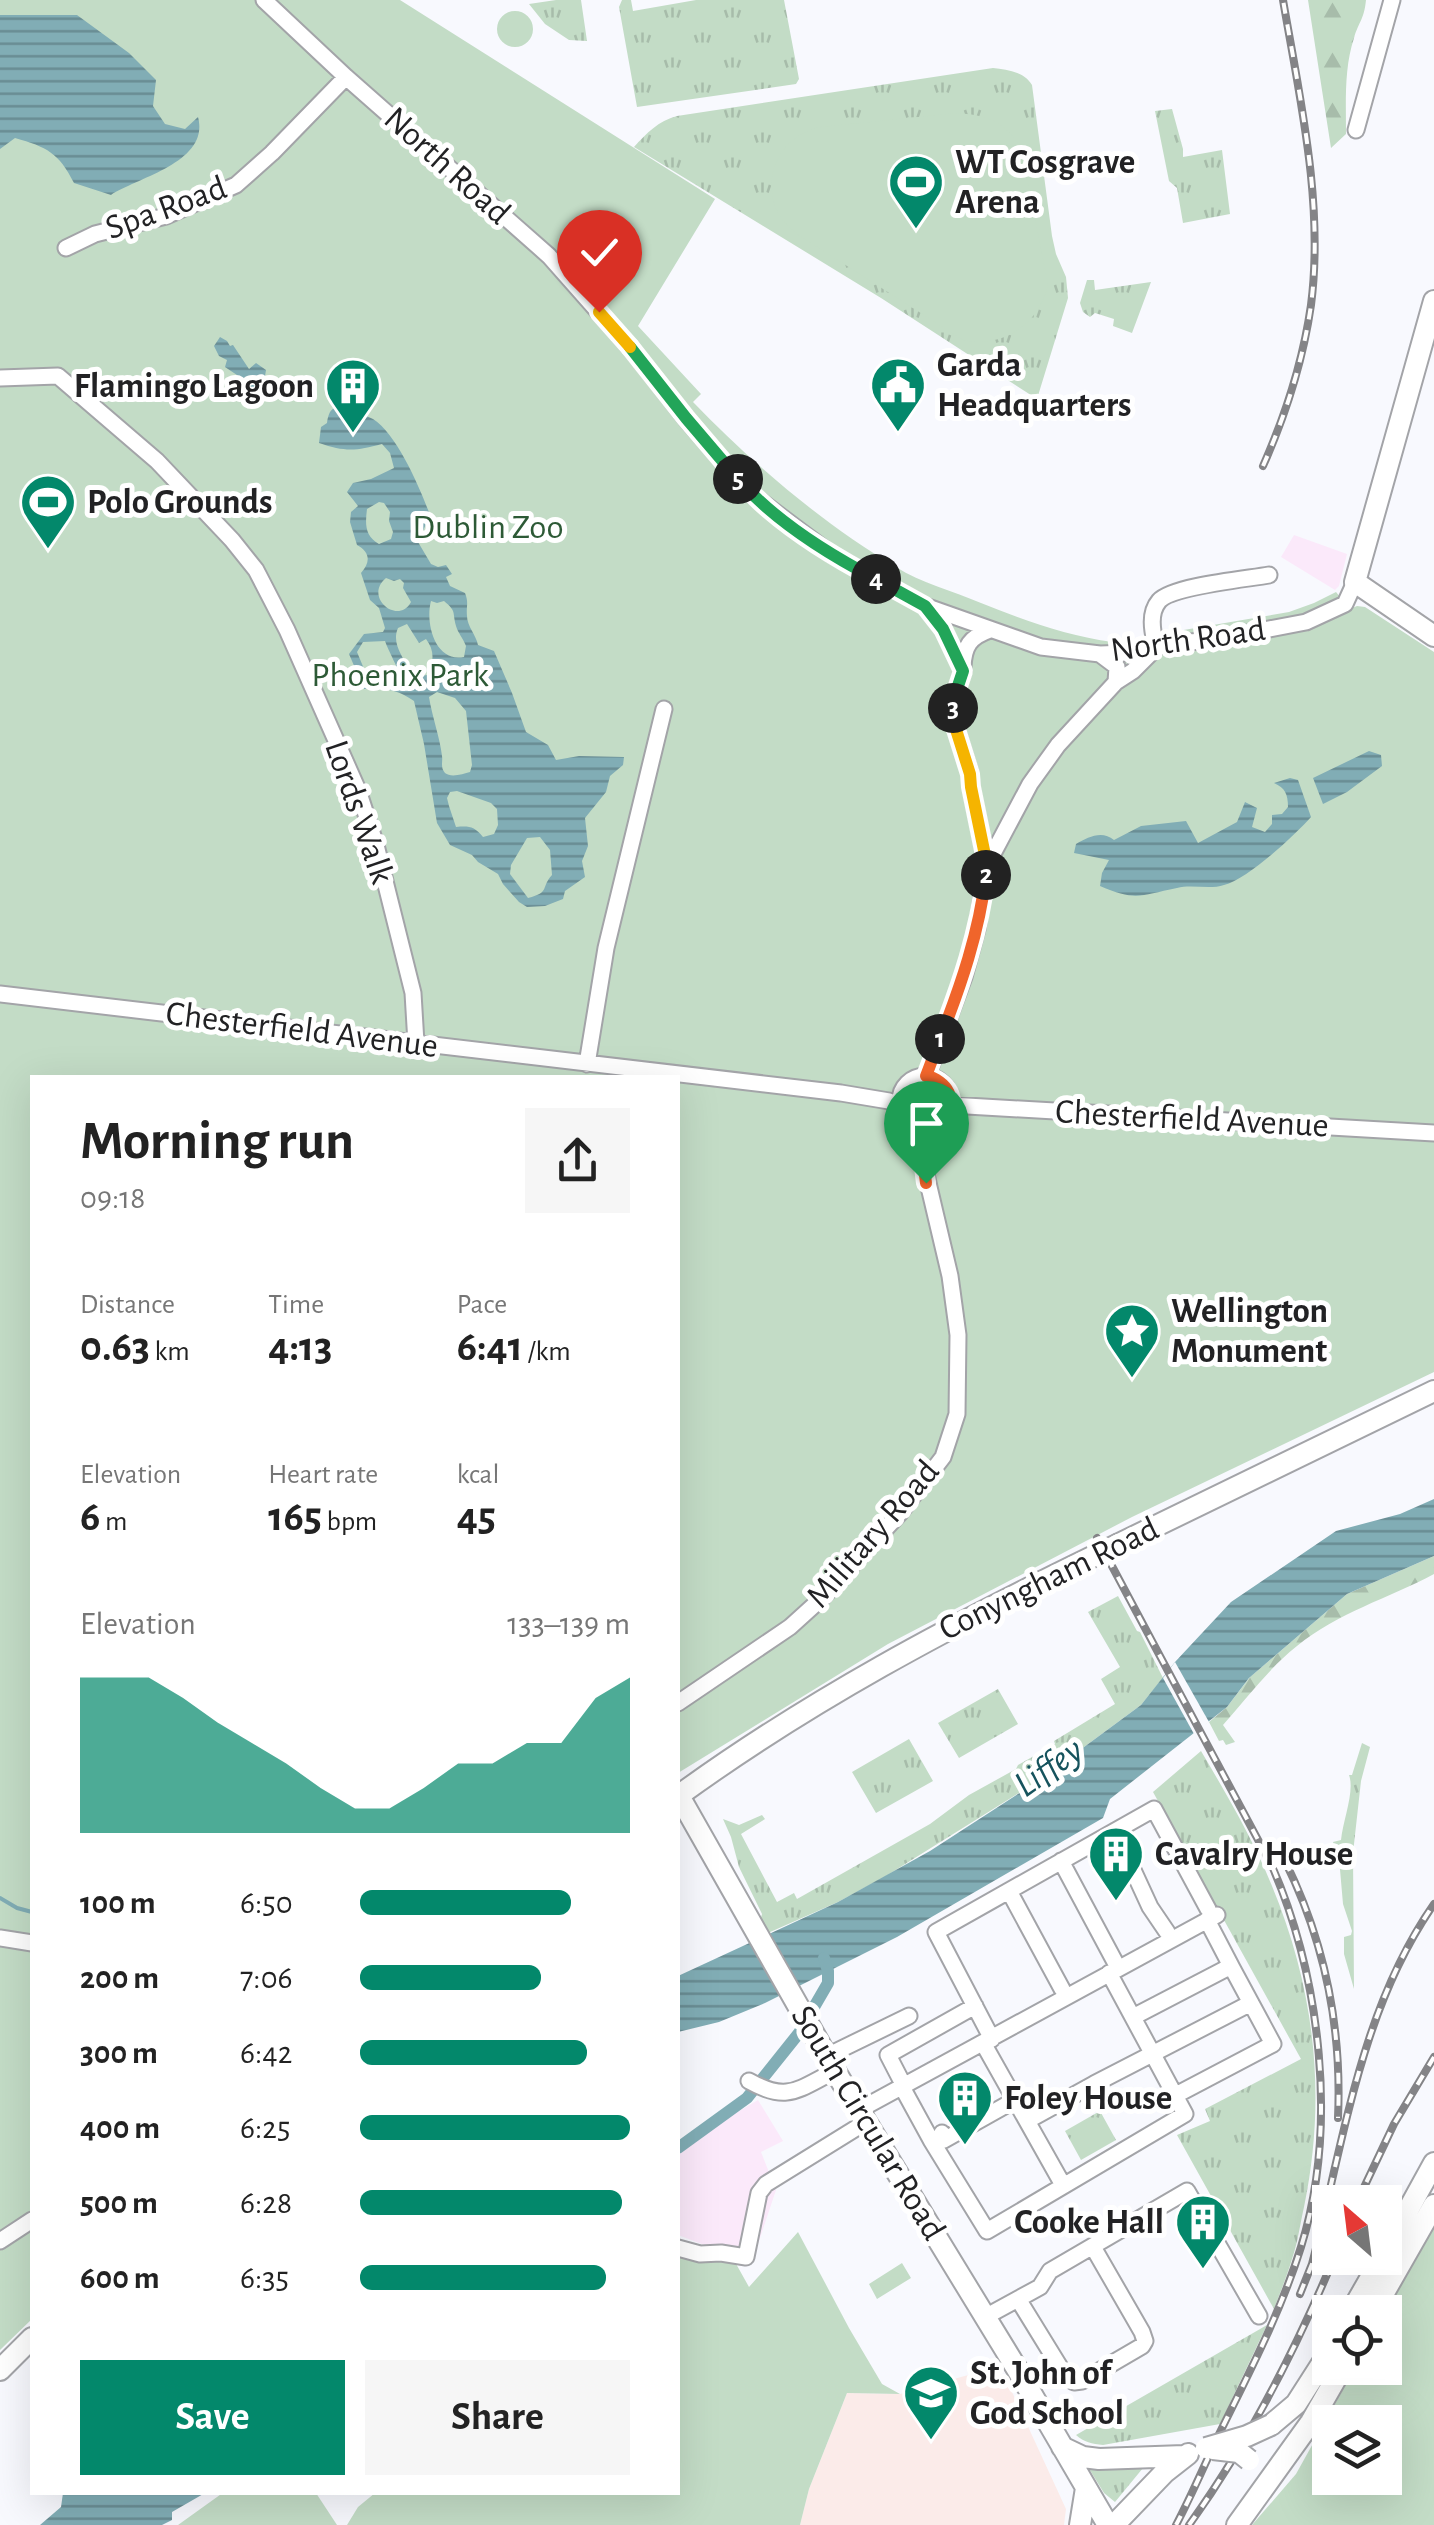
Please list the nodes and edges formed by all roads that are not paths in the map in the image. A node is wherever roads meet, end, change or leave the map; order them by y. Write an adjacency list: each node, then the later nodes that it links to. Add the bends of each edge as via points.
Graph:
1 (264, 0): 3 (street, North Road)
2 (1392, 0): 4 (street)
3 (346, 76): 5 (street, Spa Road, via 236,185); 10 (street, North Road, via 549,256 751,494 831,554)
4 (1356, 130)
5 (66, 248)
6 (1434, 301): 9 (main road)
7 (0, 378): 22 (street, Lords Walk, via 58,376 156,461 256,570 358,790 413,994)
8 (1268, 575): 13 (street, via 1167,595 1153,612)
9 (1352, 589): 12 (main road); 13 (street, North Road, via 1334,607 1290,626)
10 (925, 606): 11 (street, North Road); 15 (street)
11 (990, 630): 14 (street, North Road, via 1041,647); 15 (street, via 968,642)
12 (1434, 636)
13 (1156, 648): 14 (street, North Road); 16 (street)
14 (1100, 654): 16 (street, via 1117,667)
15 (963, 671): 18 (street, via 953,720)
16 (1116, 682): 19 (street, via 1058,745)
17 (664, 709): 23 (street, via 606,948)
18 (979, 826): 19 (street, via 992,834); 20 (street)
19 (1006, 826): 20 (street)
20 (987, 865): 24 (street, via 964,977)
21 (0, 994): 22 (street, Chesterfield Avenue)
22 (416, 1043): 23 (street, Chesterfield Avenue)
23 (587, 1064): 25 (street, Chesterfield Avenue)
24 (926, 1076): 25 (street, via 907,1084); 26 (street, via 948,1089)
25 (900, 1105): 27 (street, via 914,1124)
26 (950, 1105): 27 (street, via 944,1119); 28 (street, Chesterfield Avenue)
27 (930, 1126): 30 (street, Military Road, via 924,1170 950,1276 959,1354 958,1414 942,1457 822,1598)
28 (1434, 1133)
29 (1434, 1390): 31 (main road, Conyngham Road, bridge, via 922,1642)
30 (680, 1703)
31 (680, 1794)
32 (680, 1800): 49 (main road, South Circular Road)
33 (1115, 1831): 34 (street); 36 (street, via 1154,1809); 37 (street)
34 (1062, 1861): 35 (street); 41 (street)
35 (1009, 1890): 42 (street); 44 (street, via 936,1932)
36 (1211, 1915): 40 (street); 41 (street)
37 (1167, 1932)
38 (0, 1938): 39 (street)
39 (30, 1943)
40 (1231, 1966): 43 (street); 46 (street)
41 (1112, 1968): 46 (street); 47 (street)
42 (1062, 1989)
43 (1251, 2003): 48 (street); 52 (street, via 1273,2044)
44 (975, 2006): 47 (street); 51 (street, via 888,2056)
45 (909, 2016): 49 (street)
46 (1134, 2017): 48 (street)
47 (987, 2041): 51 (street); 53 (street)
48 (1153, 2054): 52 (street); 55 (street)
49 (831, 2064): 50 (street, via 788,2094); 54 (main road, South Circular Road)
50 (748, 2082)
51 (903, 2086): 54 (street); 56 (street)
52 (1176, 2096): 58 (street, via 1185,2114)
53 (1015, 2100): 55 (street); 56 (street, via 944,2140)
54 (862, 2116): 64 (street, via 759,2192 746,2257); 68 (main road, South Circular Road)
55 (1027, 2121): 58 (street)
56 (936, 2137): 58 (street, via 987,2231)
57 (1434, 2162): 60 (main road)
58 (1064, 2185)
59 (1434, 2206): 65 (main road)
60 (1402, 2220)
61 (30, 2221): 62 (street)
62 (0, 2241)
63 (1093, 2246): 66 (street); 66 (street, via 1142,2332 1142,2346 1074,2382); 67 (street, via 1188,2191)
64 (680, 2249)
65 (1383, 2295)
66 (1018, 2299): 68 (street)
67 (1259, 2316)
68 (986, 2318): 73 (main road, South Circular Road)
69 (30, 2340): 70 (main road)
70 (0, 2370)
71 (1312, 2379): 74 (main road, bridge, via 1271,2424)
72 (1332, 2385): 77 (main road)
73 (1062, 2447): 75 (main road, via 1099,2459); 76 (main road, South Circular Road)
74 (1206, 2448): 75 (main road); 77 (main road, bridge, via 1239,2452 1249,2460 1258,2486)
75 (1184, 2456): 79 (main road)
76 (1086, 2488): 78 (main road); 79 (main road, South Circular Road)
77 (1251, 2506): 80 (main road)
78 (1080, 2525)
79 (1111, 2525)
80 (1237, 2525)

